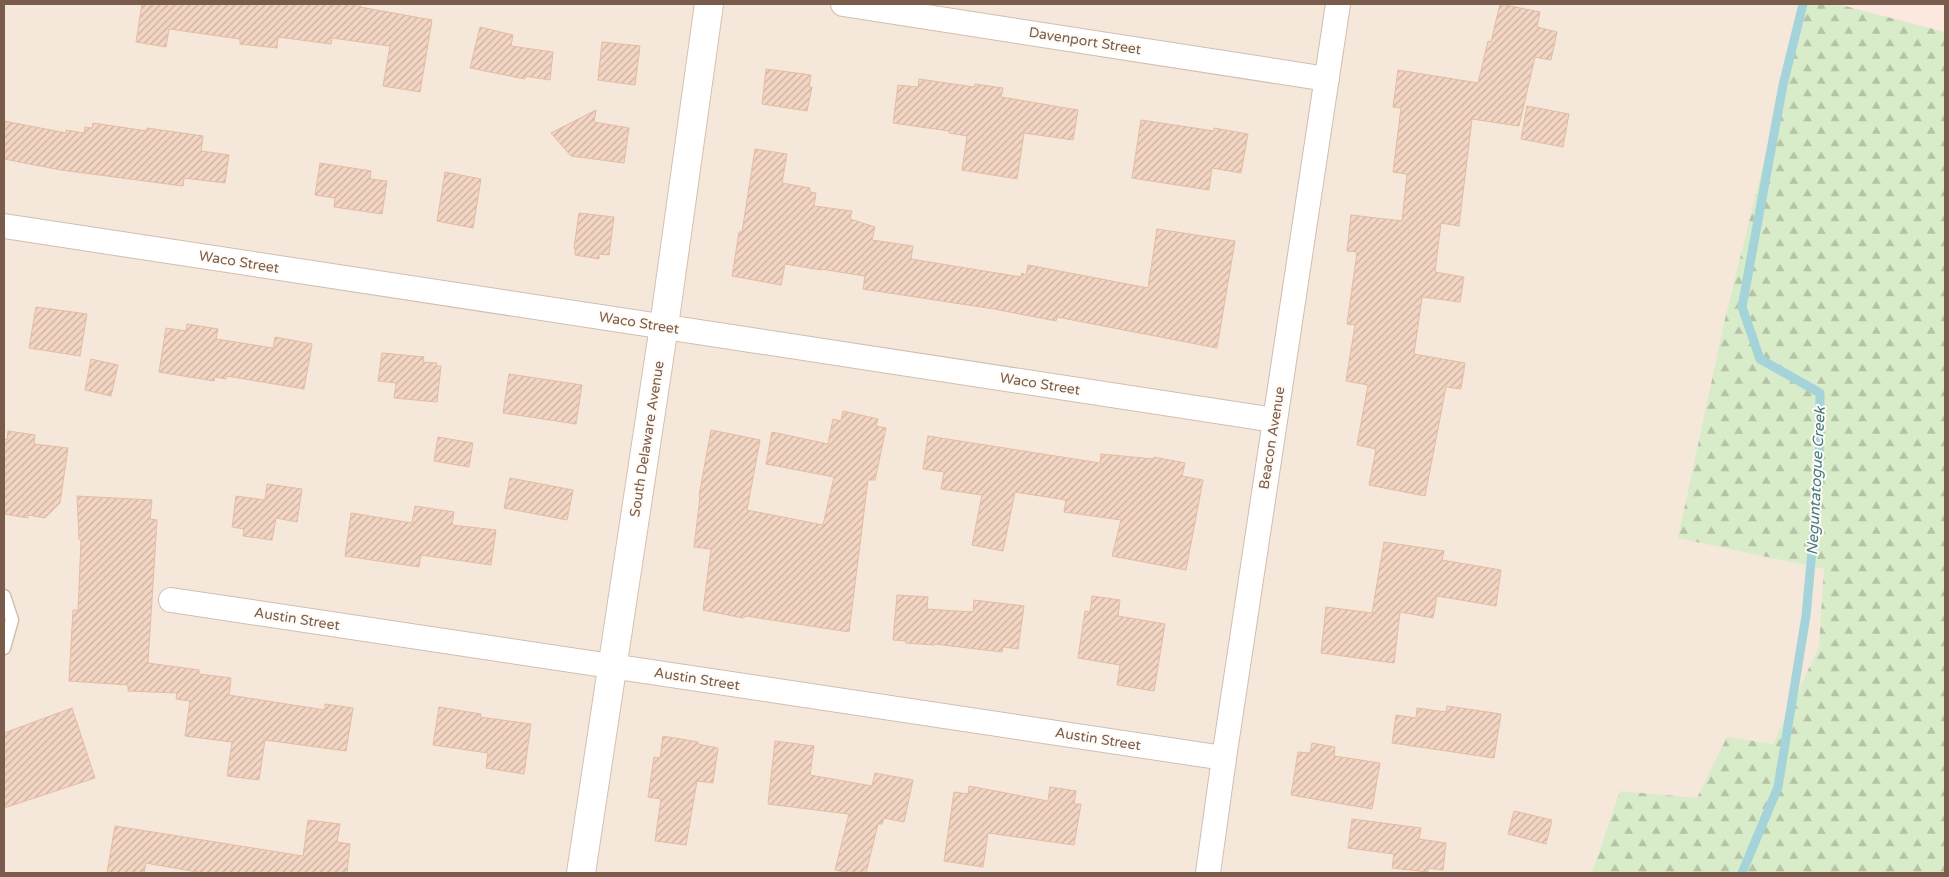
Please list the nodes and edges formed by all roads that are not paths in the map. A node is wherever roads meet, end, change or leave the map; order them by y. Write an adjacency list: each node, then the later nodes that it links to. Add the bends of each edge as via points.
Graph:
1 (709, 4): 6 (street, South Delaware Avenue)
2 (843, 4): 4 (street, Davenport Street)
3 (1338, 4): 4 (street, Beacon Avenue)
4 (1327, 79): 7 (street, Beacon Avenue)
5 (4, 226): 6 (street, Waco Street)
6 (664, 326): 7 (street, Waco Street); 11 (street, South Delaware Avenue)
7 (1275, 420): 12 (street, Beacon Avenue)
8 (4, 596): 10 (lane, via 12,620)
9 (171, 600): 11 (street, Austin Street)
10 (4, 648)
11 (612, 666): 12 (street, Austin Street); 13 (street, South Delaware Avenue)
12 (1224, 758): 14 (street, Beacon Avenue)
13 (581, 873)
14 (1208, 873)

